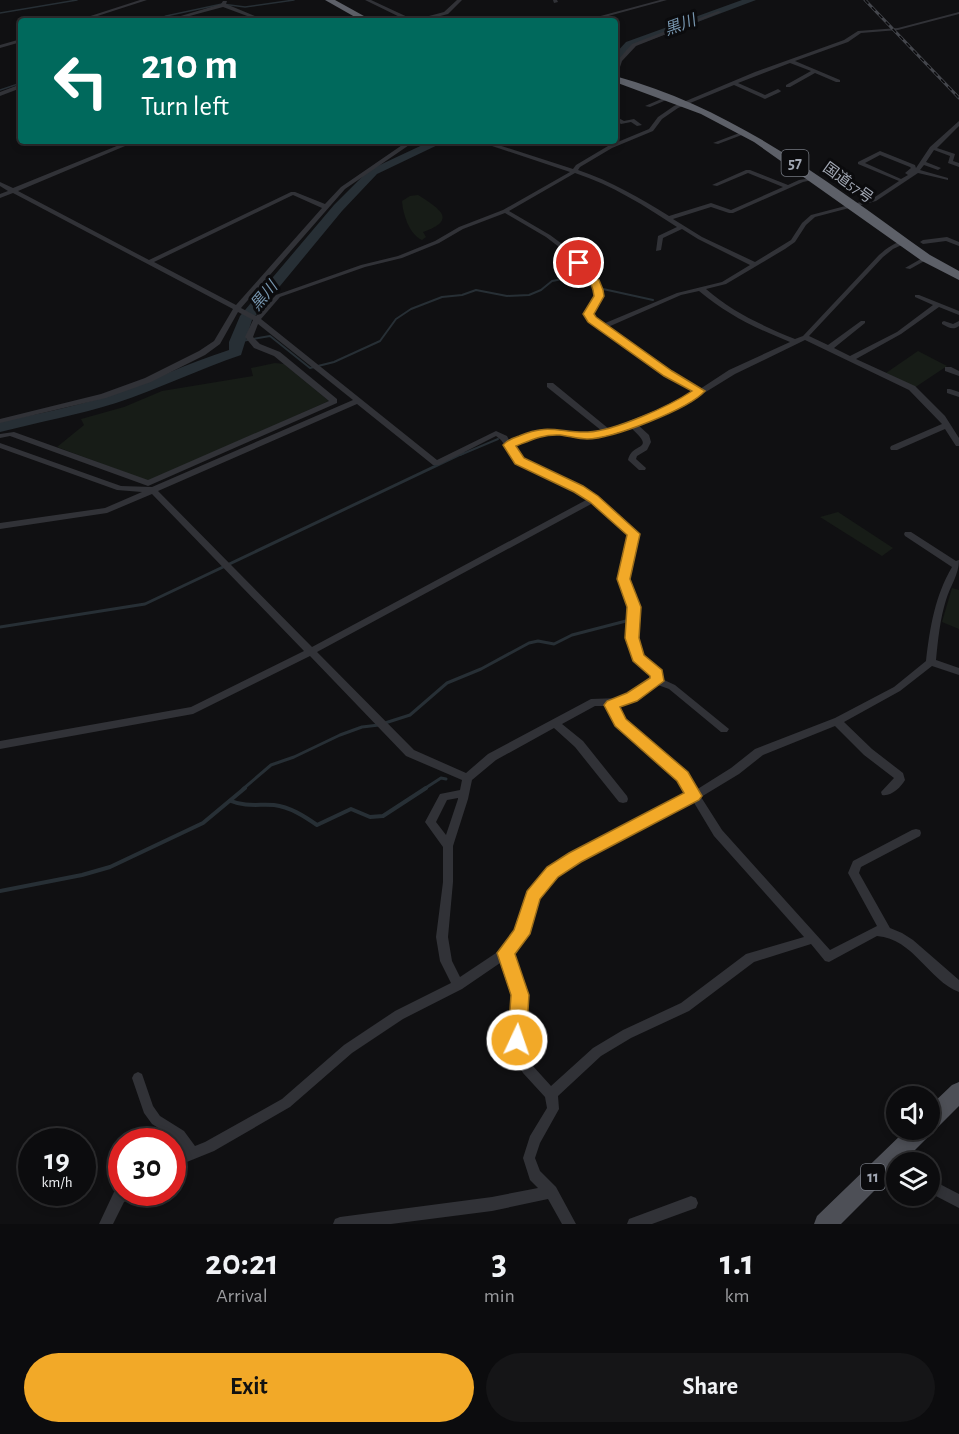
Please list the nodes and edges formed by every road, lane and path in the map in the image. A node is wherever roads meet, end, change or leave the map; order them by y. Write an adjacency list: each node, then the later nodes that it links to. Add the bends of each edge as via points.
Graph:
1 (118, 0): 8 (street)
2 (145, 0): 8 (street)
3 (329, 0): 14 (highway)
4 (367, 0): 15 (street)
5 (460, 0): 16 (street, via 446,13)
6 (665, 0): 17 (street)
7 (225, 3): 12 (street); 13 (street)
8 (128, 4): 11 (street)
9 (720, 12): 21 (street, via 634,45)
10 (959, 13): 20 (street, via 898,29 860,32)
11 (86, 18)
12 (176, 18)
13 (258, 18)
14 (363, 18)
15 (407, 18)
16 (426, 18)
17 (596, 18)
18 (18, 41): 19 (street)
19 (0, 47)
20 (790, 61): 22 (street); 25 (street)
21 (618, 66)
22 (816, 71): 24 (street); 26 (street)
23 (618, 80): 31 (highway, 国道57号 / 57)
24 (838, 81)
25 (734, 83): 28 (street, via 765,97); 32 (street)
26 (788, 86)
27 (18, 87): 30 (street)
28 (778, 91)
29 (692, 92): 32 (street)
30 (0, 94)
31 (668, 98): 33 (highway, 国道57号 / 57); 34 (street)
32 (700, 98): 33 (street)
33 (685, 104): 38 (highway, 国道57号 / 57); 44 (street, via 660,118 651,130)
34 (648, 106)
35 (618, 120): 37 (street, via 623,123 632,120)
36 (959, 123): 46 (street)
37 (639, 125)
38 (744, 133): 39 (street); 54 (highway, 国道57号 / 57)
39 (716, 143)
40 (127, 144): 60 (street)
41 (405, 144): 64 (street, via 350,183)
42 (490, 144): 52 (street)
43 (617, 144): 52 (street)
44 (618, 144)
45 (887, 147): 47 (street)
46 (932, 148): 48 (street); 49 (street)
47 (880, 153): 55 (street, via 913,166); 55 (street, via 861,163)
48 (956, 155): 50 (street, via 950,162)
49 (924, 164): 51 (street); 53 (street)
50 (959, 165)
51 (938, 168)
52 (575, 171): 65 (street); 66 (street, via 615,187)
53 (917, 171): 56 (street); 62 (street)
54 (815, 177): 59 (street); 63 (highway, 国道57号 / 57)
55 (898, 179): 62 (street)
56 (946, 179)
57 (0, 184): 60 (street)
58 (715, 185): 59 (street, via 748,171)
59 (788, 187): 66 (street, via 731,212 711,205)
60 (12, 191): 61 (street); 73 (street)
61 (0, 196)
62 (878, 196): 63 (street, via 863,205)
63 (853, 205): 68 (highway, 国道57号 / 57); 74 (street, via 813,216 793,241)
64 (326, 207): 73 (street, via 293,193); 80 (street)
65 (505, 211): 82 (street, via 400,256 278,296); 86 (street, via 575,256 585,277 595,282 599,296 589,314)
66 (669, 218): 67 (street)
67 (682, 227): 71 (street, via 660,237); 74 (street)
68 (904, 242): 72 (highway, 国道57号 / 57); 87 (street, via 881,256)
69 (923, 242): 70 (street, via 947,239)
70 (959, 244)
71 (658, 250)
72 (926, 258): 75 (street); 76 (highway, 国道57号 / 57)
73 (149, 262): 80 (street)
74 (754, 264): 77 (street, via 724,283)
75 (908, 268)
76 (957, 274)
77 (701, 289): 86 (street); 88 (street, via 755,325)
78 (917, 296): 79 (street)
79 (939, 304): 81 (street); 90 (street, via 899,333)
80 (237, 308): 82 (street); 98 (street, via 217,342 148,380)
81 (959, 313)
82 (257, 319): 97 (street); 102 (street, via 249,337 257,346 277,354 334,401 148,483 11,434)
83 (863, 322): 89 (street)
84 (944, 323): 85 (street, via 954,327)
85 (959, 323)
86 (603, 327): 94 (street, via 668,374)
87 (805, 337): 88 (street); 89 (street)
88 (794, 341): 94 (street)
89 (828, 349): 90 (street)
90 (850, 360): 100 (street, via 912,388)
91 (948, 369): 92 (street)
92 (959, 374)
93 (550, 385): 101 (street)
94 (699, 391): 99 (street, via 680,404)
95 (950, 391): 96 (street)
96 (959, 395)
97 (357, 401): 105 (street, via 436,463 496,434); 108 (street)
98 (0, 421)
99 (632, 424): 101 (street); 107 (street, via 646,437 644,448 632,460)
100 (947, 425): 103 (street); 106 (street)
101 (607, 431): 105 (street, via 588,436 536,433)
102 (0, 436)
103 (959, 444)
104 (0, 445): 108 (street, via 120,488)
105 (509, 445): 109 (street, via 520,461)
106 (894, 448)
107 (642, 468)
108 (153, 490): 110 (street, via 107,510); 113 (street)
109 (594, 499): 113 (street); 116 (street, via 634,534 624,579 634,607 632,638 638,658 657,674)
110 (0, 526)
111 (908, 534): 112 (street)
112 (957, 568): 114 (street, via 943,590)
113 (312, 651): 121 (street, via 193,710); 122 (street, via 410,753)
114 (931, 662): 115 (street); 118 (street, via 897,689)
115 (959, 672)
116 (657, 681): 117 (street); 120 (street, via 672,687)
117 (612, 705): 119 (street, via 594,702); 125 (street, via 620,722 683,777)
118 (837, 722): 123 (street, via 899,776 900,780); 125 (street, via 759,752)
119 (554, 723): 122 (street, via 492,757); 126 (street, via 579,744)
120 (724, 729)
121 (0, 745)
122 (467, 778): 124 (street)
123 (886, 792)
124 (464, 793): 128 (street); 128 (street, via 444,797 430,822)
125 (694, 796): 130 (street, via 718,833); 131 (street, via 553,872 533,896 521,934)
126 (623, 799)
127 (916, 833): 129 (street, via 853,868)
128 (448, 846): 132 (street, via 441,937 446,961)
129 (885, 930): 130 (street, via 876,931 830,957); 133 (street, via 898,935)
130 (812, 939): 136 (street, via 750,958 685,1007 597,1052)
131 (506, 953): 132 (street); 136 (street, via 520,995 517,1052 524,1066)
132 (458, 985): 140 (street, via 348,1049 285,1103)
133 (959, 987)
134 (138, 1078): 140 (street, via 148,1109 156,1120 180,1135)
135 (959, 1092): 137 (main road)
136 (551, 1094): 144 (street, via 553,1109 529,1158 535,1175)
137 (940, 1111)
138 (913, 1140): 139 (main road, 11)
139 (904, 1152)
140 (192, 1154): 141 (street)
141 (186, 1156)
142 (886, 1172): 152 (main road, 11)
143 (940, 1191): 145 (street)
144 (551, 1192): 149 (street, via 492,1204); 150 (street)
145 (959, 1201)
146 (691, 1203): 151 (street)
147 (116, 1206): 148 (street)
148 (109, 1223)
149 (340, 1224)
150 (569, 1224)
151 (634, 1224)
152 (825, 1224)

